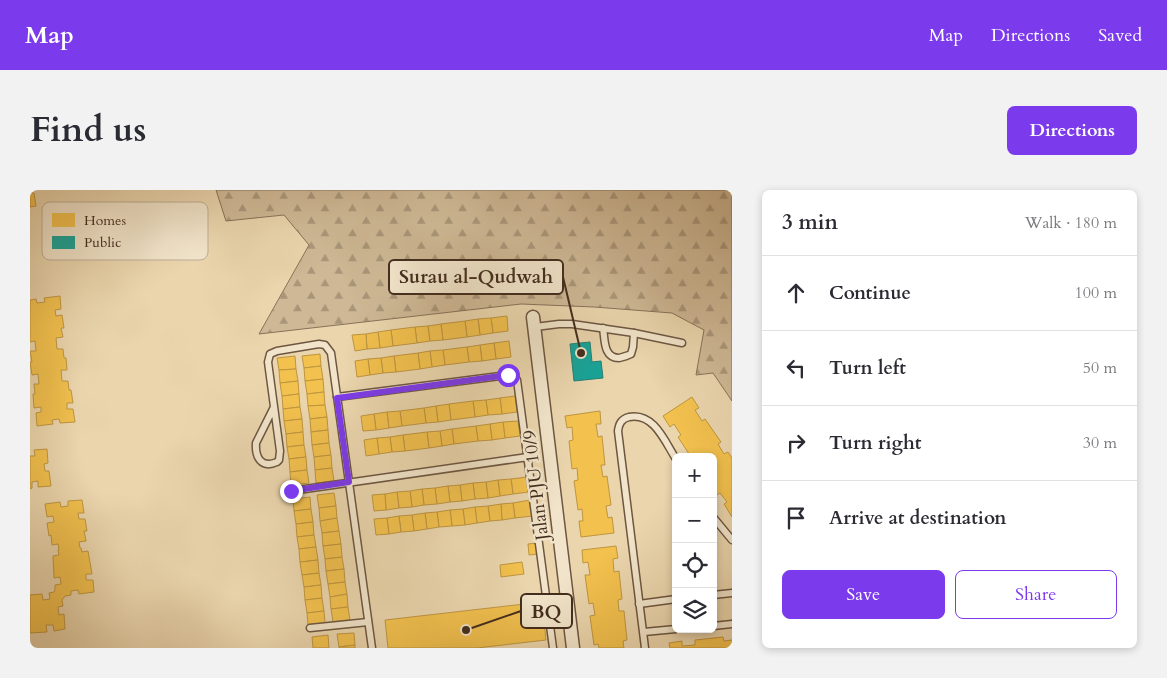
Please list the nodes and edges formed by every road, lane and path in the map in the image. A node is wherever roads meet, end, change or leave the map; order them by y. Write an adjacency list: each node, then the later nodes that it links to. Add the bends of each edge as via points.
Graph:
1 (534, 322): 2 (lane); 25 (street, Jalan PJU 10/9)
2 (603, 328): 3 (lane); 3 (lane, via 606,349 613,357 631,354)
3 (634, 332): 4 (lane)
4 (682, 343)
5 (337, 398): 6 (lane, via 331,353 325,345 277,350 270,354 268,362); 8 (lane, via 513,376 517,380); 9 (lane)
6 (274, 407): 6 (lane, via 256,443 258,458 265,464 274,464 280,456)
7 (672, 453): 16 (lane, via 654,425 646,419 625,418 620,423 618,431)
8 (528, 457): 9 (lane); 24 (lane)
9 (349, 482): 10 (lane); 17 (lane)
10 (291, 491)
11 (717, 523): 12 (lane)
12 (732, 540)
13 (732, 593): 14 (lane)
14 (717, 595)
15 (672, 600): 16 (lane)
16 (639, 604): 22 (lane)
17 (368, 622): 20 (lane); 23 (lane)
18 (732, 624): 19 (lane)
19 (717, 626)
20 (310, 628)
21 (672, 629): 22 (lane)
22 (644, 632): 26 (lane)
23 (372, 648)
24 (553, 648)
25 (573, 648)
26 (645, 648)

